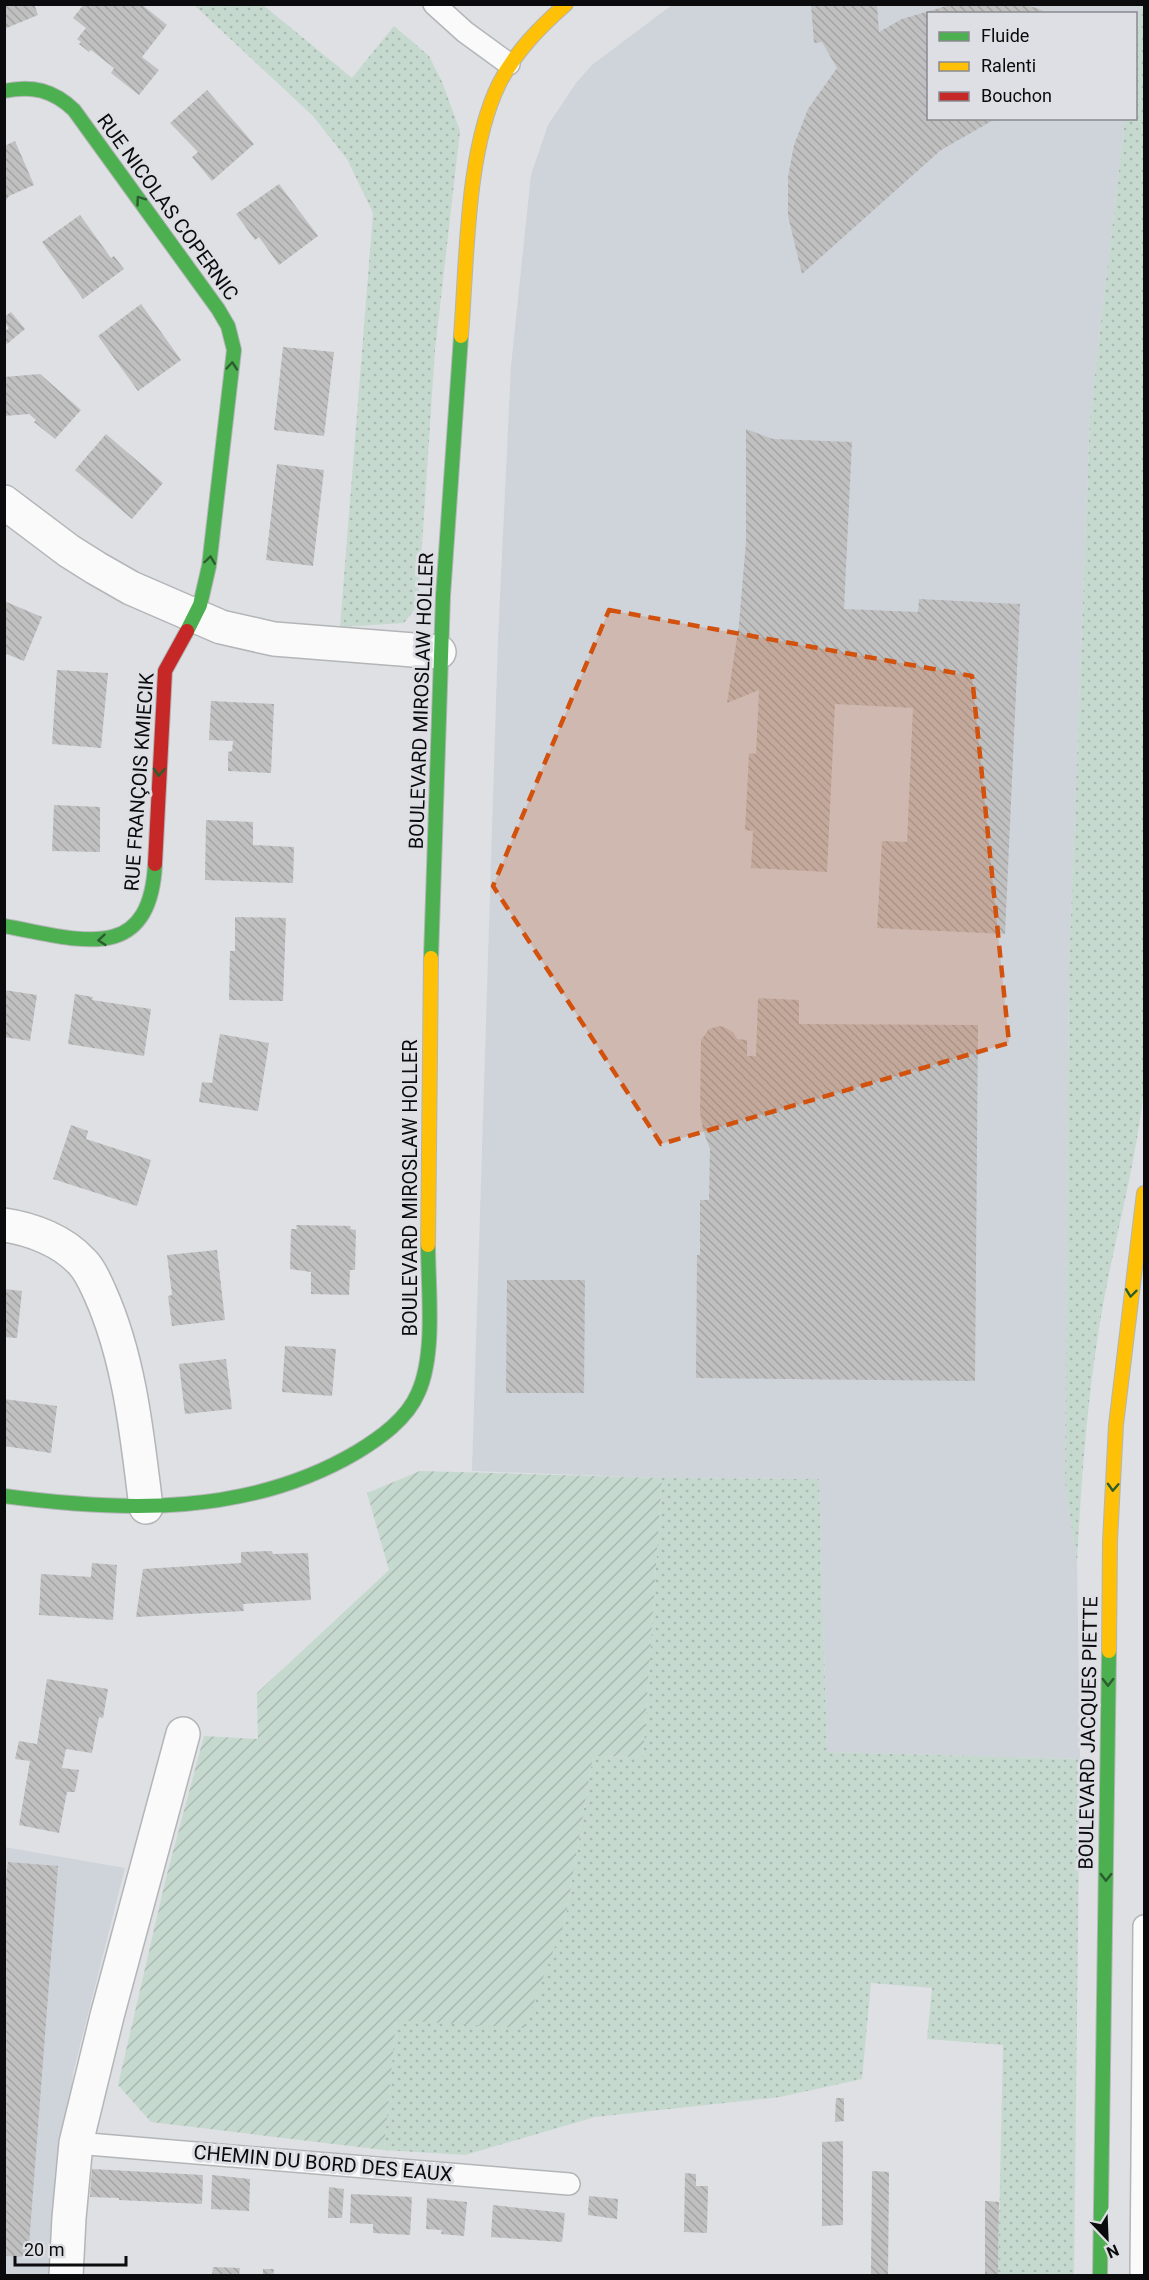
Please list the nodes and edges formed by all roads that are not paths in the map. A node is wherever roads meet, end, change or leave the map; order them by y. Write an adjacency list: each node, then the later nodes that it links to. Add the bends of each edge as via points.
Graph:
1 (434, 4): 3 (lane)
2 (566, 4): 3 (street, BOULEVARD MIROSLAW HOLLER)
3 (509, 64): 7 (street, BOULEVARD MIROSLAW HOLLER, via 486,118 470,220)
4 (4, 91): 6 (street, RUE NICOLAS COPERNIC, one-way to 4, via 209,566 233,361 228,326 64,99 41,88)
5 (4, 502): 6 (street, via 96,568)
6 (195, 616): 7 (street, via 245,634 274,639); 8 (street, RUE FRANÇOIS KMIECIK, one-way to 8, via 165,671 154,886 145,910 131,928 106,941)
7 (439, 652): 12 (street, BOULEVARD MIROSLAW HOLLER, via 429,1098 428,1354 423,1381 417,1397 398,1421 338,1463 292,1482 203,1503)
8 (4, 926)
9 (1144, 1193): 18 (street, BOULEVARD JACQUES PIETTE, one-way to 18, via 1116,1425 1111,1529)
10 (4, 1225): 12 (street, via 32,1232 71,1251 84,1263 93,1280 119,1348)
11 (4, 1496): 12 (street, BOULEVARD MIROSLAW HOLLER, via 100,1507)
12 (146, 1507)
13 (183, 1734): 15 (street)
14 (1144, 1926): 19 (lane)
15 (76, 2143): 16 (lane, CHEMIN DU BORD DES EAUX); 17 (street)
16 (569, 2184)
17 (66, 2276)
18 (1100, 2276)
19 (1141, 2276)

